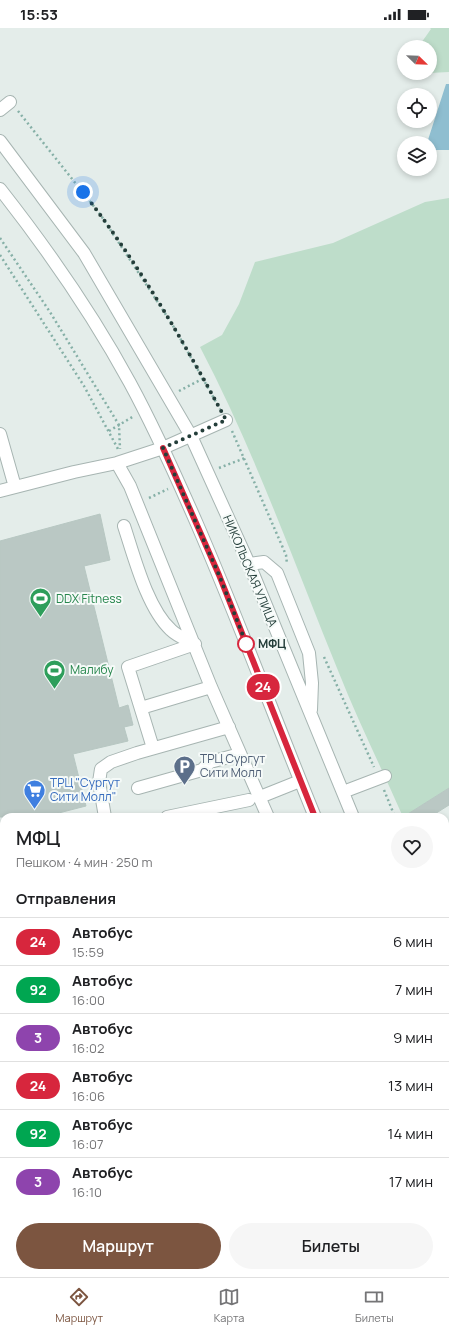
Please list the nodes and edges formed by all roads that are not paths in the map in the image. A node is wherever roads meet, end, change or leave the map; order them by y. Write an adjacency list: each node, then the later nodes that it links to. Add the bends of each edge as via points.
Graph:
1 (10, 102): 2 (street)
2 (0, 110)
3 (0, 141): 7 (street, НИКОЛЬСКАЯ УЛИЦА, via 84,253)
4 (0, 189): 8 (street, via 61,272 103,336 131,384)
5 (226, 420): 7 (street)
6 (0, 434): 10 (street)
7 (191, 436): 8 (street); 13 (street, НИКОЛЬСКАЯ УЛИЦА)
8 (163, 448): 9 (street); 22 (street, via 219,575)
9 (118, 458): 10 (street); 14 (street)
10 (15, 487): 11 (street)
11 (0, 491)
12 (124, 526): 14 (street, via 143,584 157,611 171,630)
13 (249, 564): 17 (street, НИКОЛЬСКАЯ УЛИЦА); 17 (street, via 264,562 277,573 309,653 312,683)
14 (195, 644): 15 (street); 16 (street, via 128,667)
15 (211, 687): 16 (street); 18 (street)
16 (140, 708): 19 (street)
17 (310, 714): 24 (street, НИКОЛЬСКАЯ УЛИЦА)
18 (229, 727): 19 (street); 20 (street)
19 (153, 748): 26 (street, via 111,762 101,770 99,782)
20 (240, 754): 23 (street, via 210,762 202,770); 25 (street)
21 (382, 778): 24 (street)
22 (300, 781): 25 (street); 29 (street)
23 (138, 788)
24 (343, 792): 30 (street, НИКОЛЬСКАЯ УЛИЦА)
25 (254, 799): 27 (street); 28 (street)
26 (104, 813)
27 (186, 813)
28 (265, 813)
29 (313, 813)
30 (351, 813)

